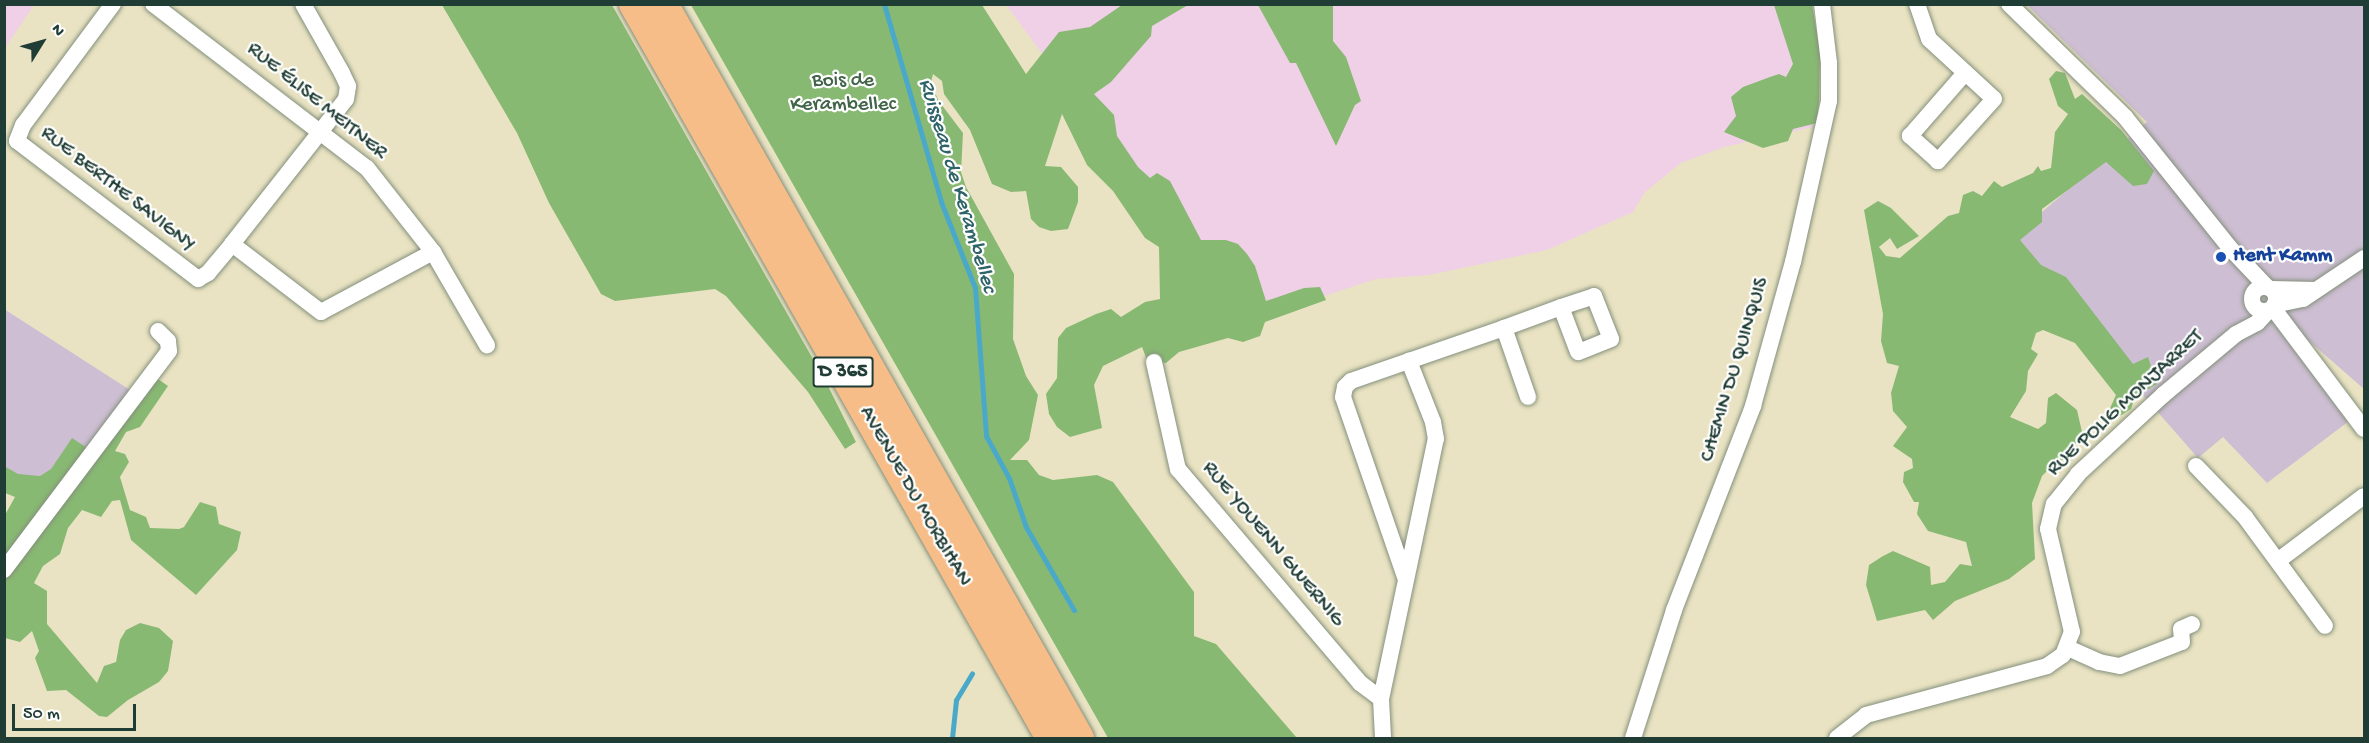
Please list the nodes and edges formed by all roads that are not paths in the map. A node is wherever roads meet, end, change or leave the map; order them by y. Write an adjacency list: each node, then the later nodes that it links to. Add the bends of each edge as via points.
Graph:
1 (113, 4): 11 (street, RUE BERTHE SAVIGNY, via 23,125 17,141 192,276 204,277)
2 (153, 4): 10 (street, RUE ÉLISE MEITNER)
3 (303, 4): 10 (street, RUE BERTHE SAVIGNY, via 348,86 346,99)
4 (634, 4): 35 (highway, AVENUE DU MORBIHAN / D 365)
5 (663, 4): 36 (highway, AVENUE DU MORBIHAN / D 365)
6 (1822, 4): 38 (street, CHEMIN DU QUINQUIS, via 1829,101 1793,262 1753,406 1674,610)
7 (1917, 4): 9 (street, via 1929,39)
8 (2009, 4): 12 (street, via 2125,117)
9 (1965, 73): 9 (street, via 1994,99 1938,161 1910,136)
10 (320, 130): 11 (street, RUE BERTHE SAVIGNY); 13 (street, RUE ÉLISE MEITNER, via 367,168)
11 (232, 244): 13 (street, via 321,312)
12 (2229, 247): 15 (street); 16 (street)
13 (433, 252): 21 (street, RUE ÉLISE MEITNER)
14 (2364, 258): 16 (street, via 2292,304)
15 (2252, 299): 16 (street, via 2258,310); 20 (street, RUE POLIG MONJARRET)
16 (2271, 300): 20 (street, RUE POLIG MONJARRET, via 2257,323); 25 (street)
17 (1561, 307): 18 (street)
18 (1504, 328): 22 (street); 24 (street)
19 (158, 331): 29 (street, via 168,341 169,351)
20 (2236, 334): 33 (street, RUE POLIG MONJARRET, via 2088,464 2054,504 2048,529 2071,616 2072,638)
21 (487, 345)
22 (1409, 361): 30 (street, via 1436,439); 30 (street, via 1351,381 1343,392)
23 (1154, 362): 34 (street, RUE YOUENN GWERNIG, via 1178,469 1360,683)
24 (1528, 397)
25 (2364, 429)
26 (2196, 466): 28 (street)
27 (2364, 496): 28 (street)
28 (2279, 560): 32 (street)
29 (4, 570)
30 (1405, 577): 34 (street)
31 (2192, 624): 33 (street, via 2181,629 2182,642 2120,666 2099,662)
32 (2325, 626)
33 (2068, 648): 39 (street, via 2047,666 1866,715)
34 (1381, 699): 37 (street)
35 (1051, 738)
36 (1078, 738)
37 (1383, 738)
38 (1633, 738)
39 (1837, 738)

